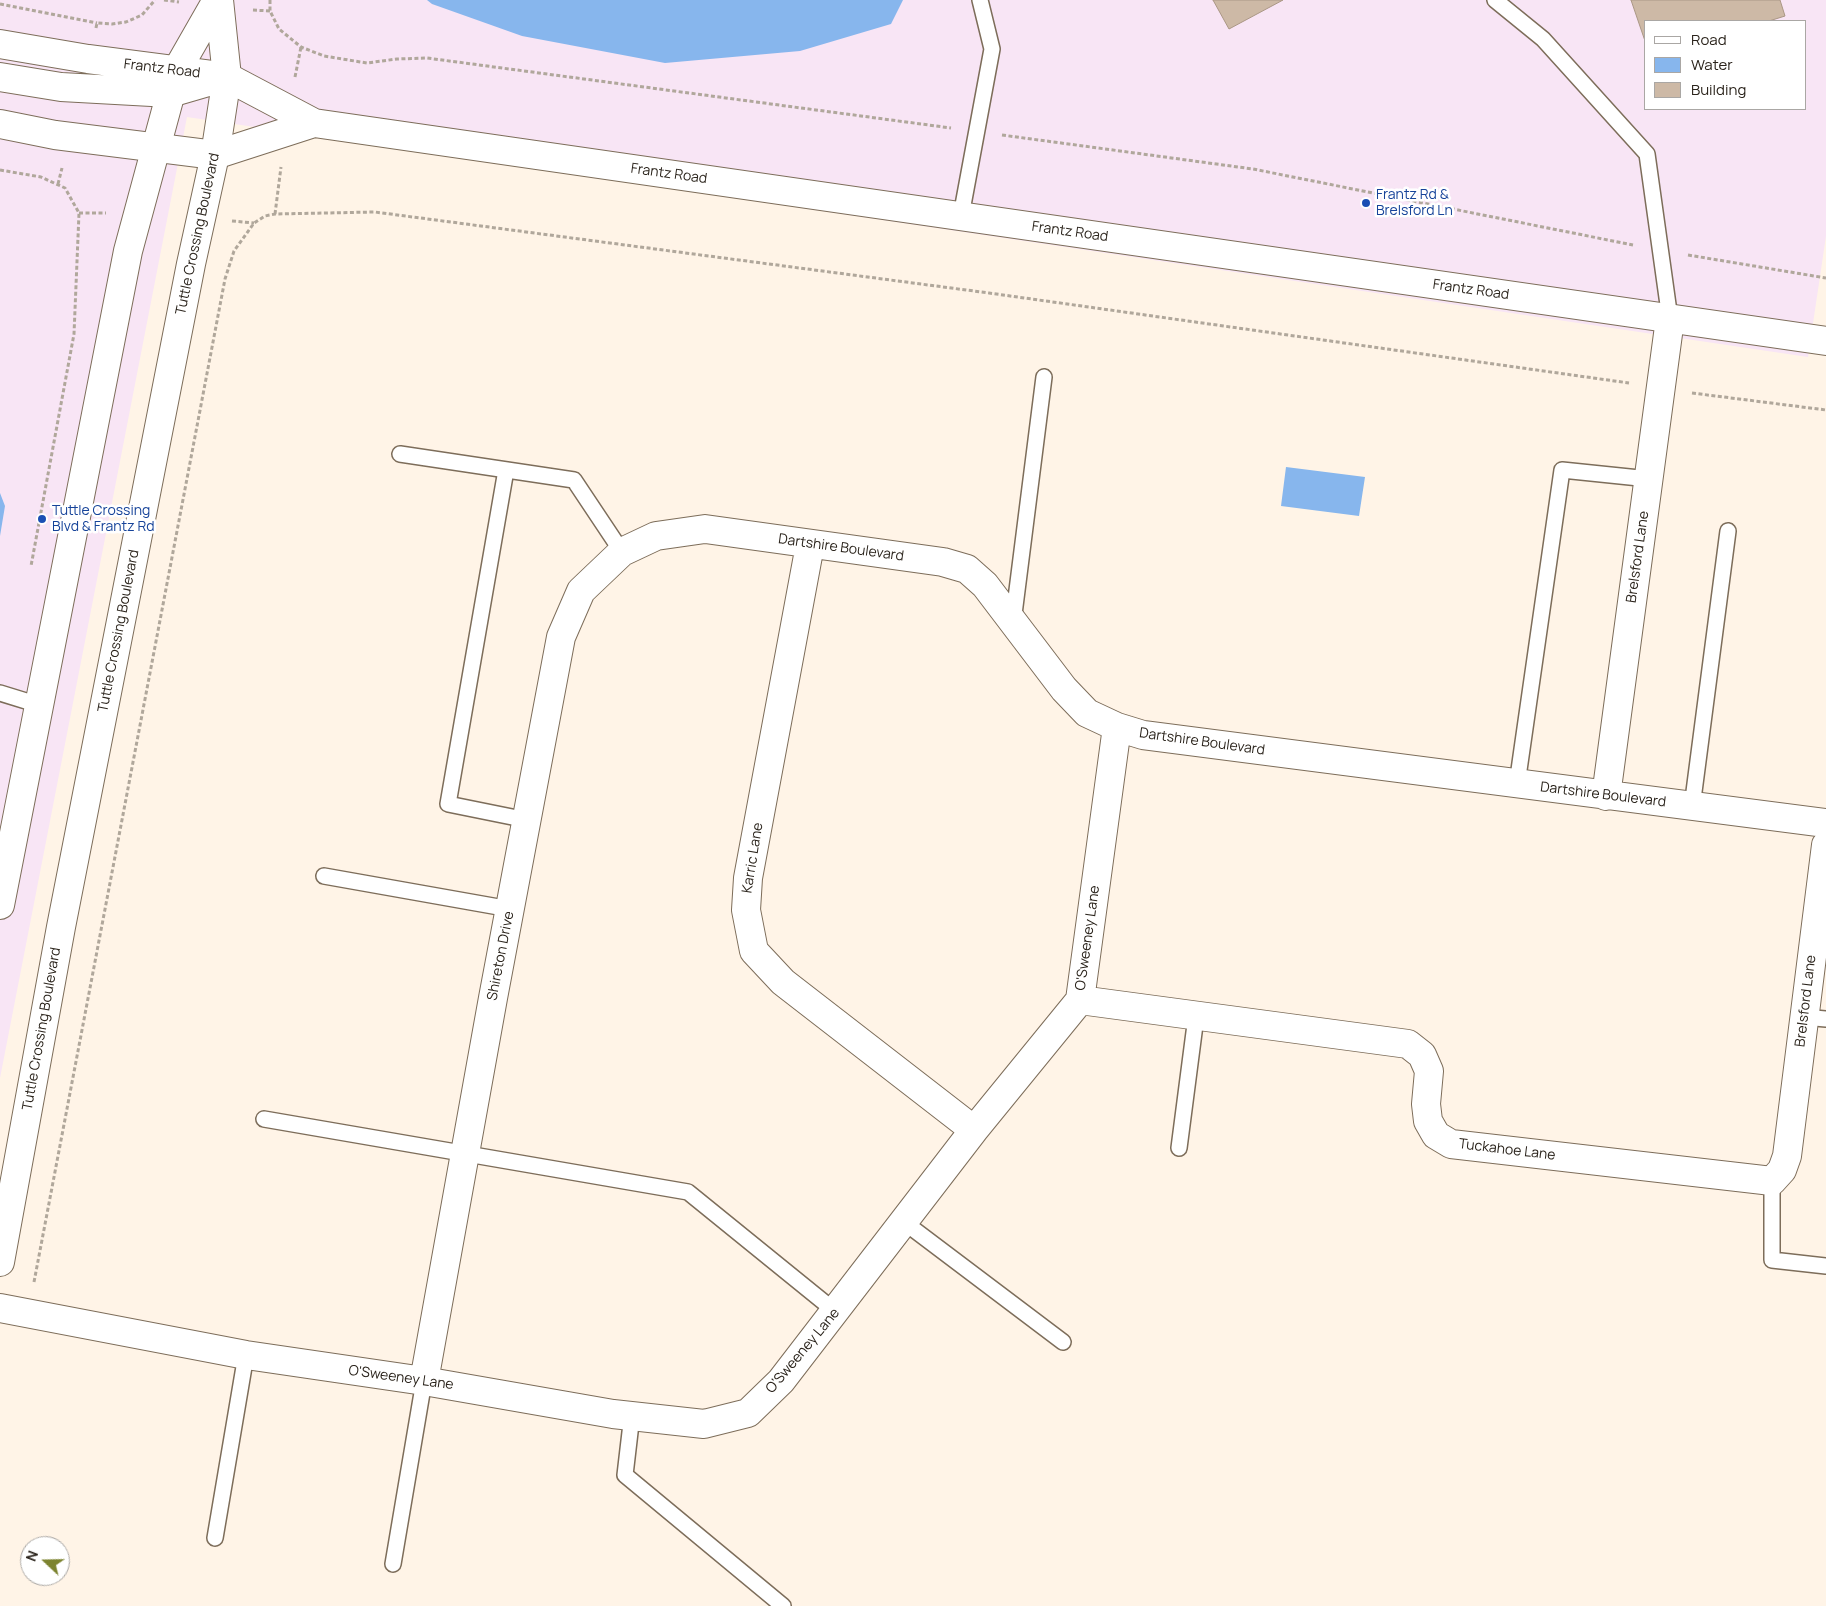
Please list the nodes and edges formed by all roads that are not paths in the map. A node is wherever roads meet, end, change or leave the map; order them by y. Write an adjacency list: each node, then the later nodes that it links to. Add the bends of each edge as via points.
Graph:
1 (218, 0): 6 (street, Tuttle Crossing Boulevard); 7 (street, Tuttle Crossing Boulevard)
2 (980, 0): 12 (lane, via 992,49)
3 (1495, 0): 13 (lane, via 1543,39 1647,154)
4 (0, 44): 7 (street, Frantz Road, via 88,60)
5 (0, 77): 7 (street, via 61,87)
6 (227, 77): 7 (street); 8 (street, Frantz Road); 11 (street, Tuttle Crossing Boulevard)
7 (173, 82): 10 (street, Tuttle Crossing Boulevard)
8 (314, 123): 11 (street, Frantz Road); 12 (street, Frantz Road)
9 (0, 124): 10 (street, Frantz Road)
10 (155, 148): 11 (street, Frantz Road); 24 (street, Tuttle Crossing Boulevard, via 128,251)
11 (215, 155): 44 (street, Tuttle Crossing Boulevard, via 63,918)
12 (961, 216): 13 (street, Frantz Road)
13 (1670, 319): 14 (street, Frantz Road); 18 (street, Brelsford Lane)
14 (1826, 341)
15 (1044, 377): 22 (lane)
16 (400, 454): 17 (lane)
17 (506, 470): 21 (lane, via 574,480); 29 (lane, via 448,804)
18 (1649, 479): 26 (lane, via 1562,470); 27 (street, Brelsford Lane)
19 (1728, 531): 28 (lane)
20 (810, 544): 21 (street, Dartshire Boulevard, via 705,529 656,536); 22 (street, Dartshire Boulevard, via 943,562 966,569 985,585); 39 (street, Karric Lane, via 748,878 746,910 754,951 783,982)
21 (622, 552): 29 (street, Shireton Drive, via 581,591 561,637)
22 (1013, 622): 25 (street, Dartshire Boulevard, via 1064,689 1087,713)
23 (0, 693): 24 (lane)
24 (39, 705): 33 (street, Tuttle Crossing Boulevard)
25 (1117, 727): 26 (street, Dartshire Boulevard, via 1144,735); 35 (street, O'Sweeney Lane)
26 (1517, 784): 27 (street, Dartshire Boulevard)
27 (1606, 796): 28 (street, Dartshire Boulevard)
28 (1692, 807): 30 (street, Dartshire Boulevard)
29 (527, 820): 34 (street, Shireton Drive)
30 (1826, 823)
31 (1826, 845): 37 (street, Brelsford Lane)
32 (324, 876): 34 (lane)
33 (0, 905)
34 (510, 909): 41 (street, Shireton Drive)
35 (1080, 1000): 36 (street, Tuckahoe Lane); 39 (street, O'Sweeney Lane)
36 (1196, 1017): 40 (lane); 42 (street, Tuckahoe Lane, via 1408,1044 1422,1055 1429,1071 1428,1121 1436,1135 1450,1144)
37 (1815, 1018): 42 (street, Brelsford Lane, via 1787,1156 1782,1170)
38 (264, 1119): 41 (lane)
39 (974, 1130): 43 (street, O'Sweeney Lane)
40 (1179, 1148)
41 (464, 1154): 47 (lane, via 688,1192); 50 (street, Shireton Drive)
42 (1772, 1181): 45 (lane, via 1772,1260)
43 (904, 1222): 47 (street, O'Sweeney Lane); 48 (lane)
44 (0, 1262)
45 (1826, 1266)
46 (0, 1308): 49 (street, O'Sweeney Lane)
47 (836, 1312): 51 (street, O'Sweeney Lane, via 781,1381 748,1413 704,1424)
48 (1063, 1342)
49 (246, 1355): 50 (street, O'Sweeney Lane); 52 (lane)
50 (424, 1381): 51 (street, O'Sweeney Lane); 53 (lane)
51 (632, 1416): 54 (lane, via 625,1475)
52 (215, 1538)
53 (393, 1564)
54 (783, 1606)

